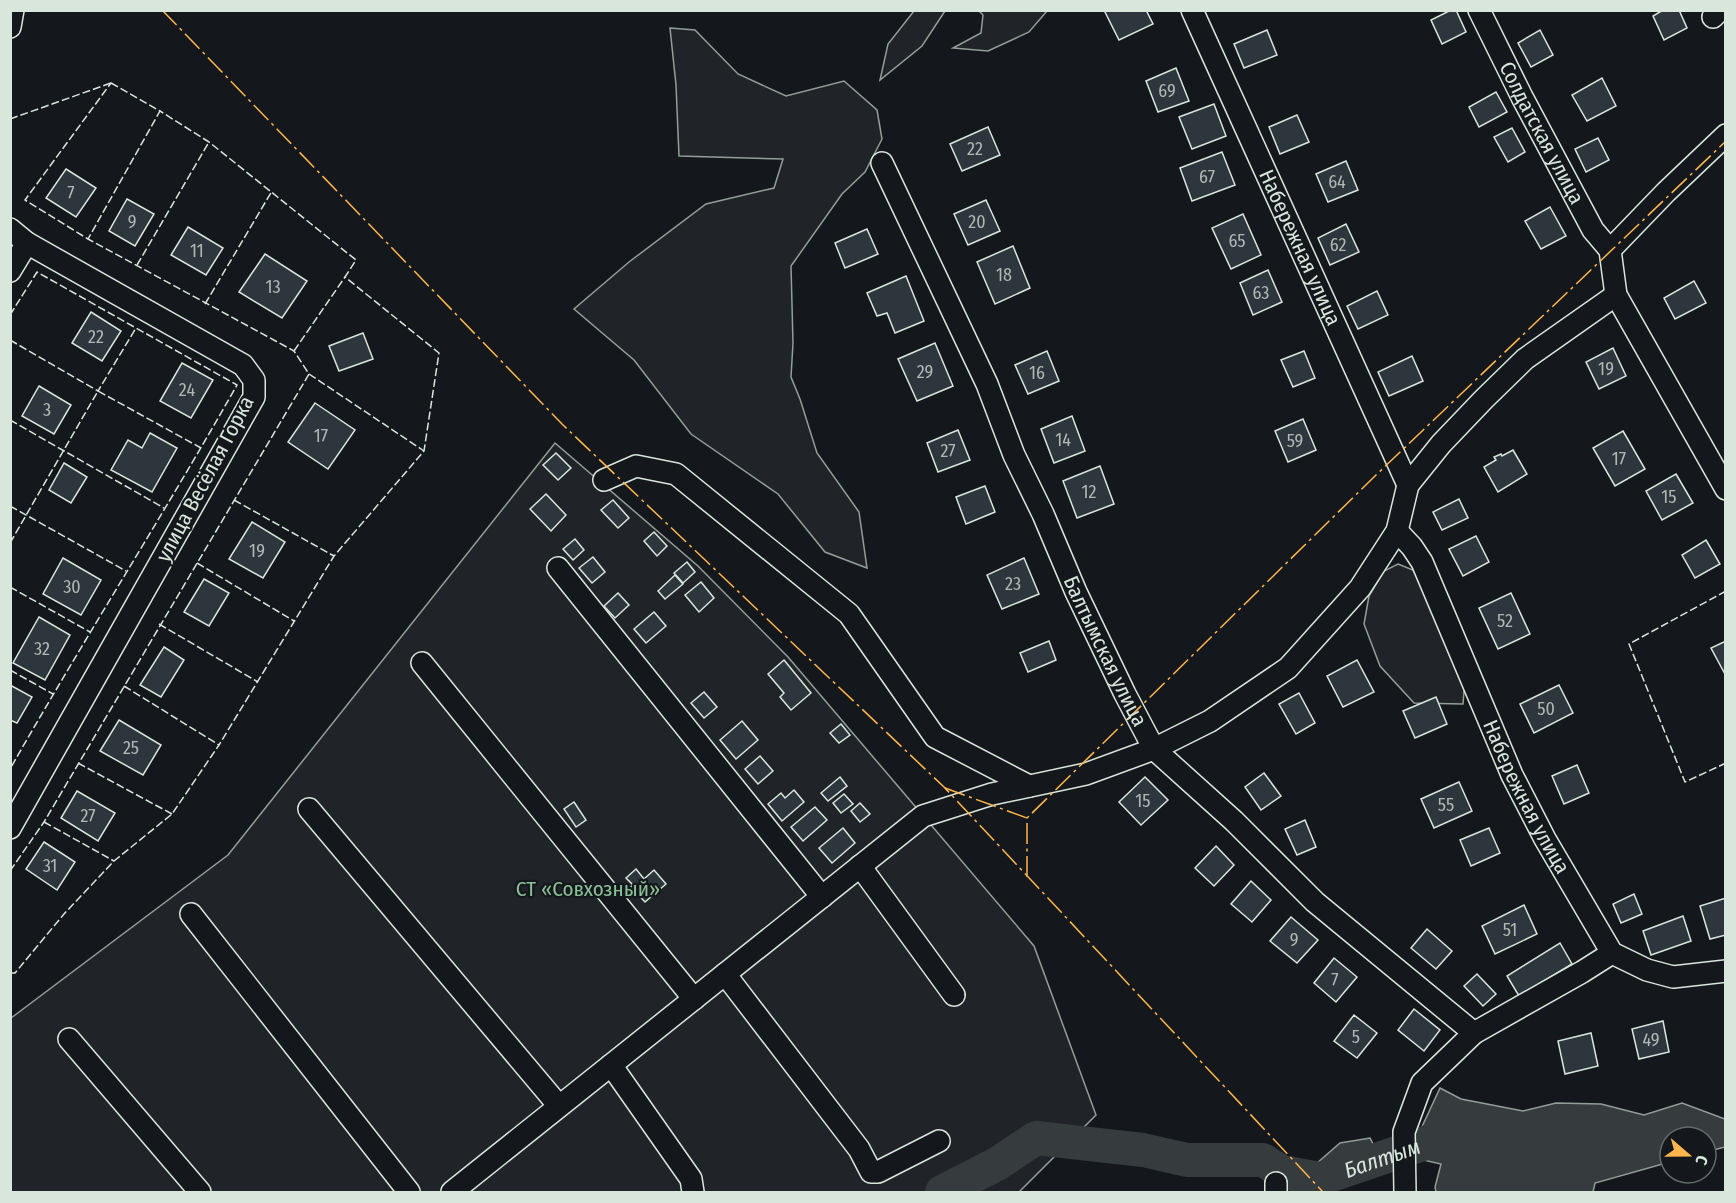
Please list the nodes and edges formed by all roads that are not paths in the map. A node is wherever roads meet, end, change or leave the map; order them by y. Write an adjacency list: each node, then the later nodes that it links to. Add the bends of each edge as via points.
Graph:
1 (13, 10): 4 (street)
2 (1192, 10): 13 (street, Набережная улица)
3 (1479, 10): 9 (street, Солдатская улица, via 1593,230)
4 (10, 27)
5 (1725, 135): 9 (street)
6 (882, 163): 18 (street, Балтымская улица, via 987,384 1014,455 1081,601)
7 (10, 229): 8 (street, улица Весёлая Горка)
8 (27, 243): 10 (street); 21 (street, улица Весёлая Горка, via 243,365 254,380 254,398)
9 (1610, 250): 11 (street)
10 (10, 271)
11 (1616, 295): 13 (street, via 1525,359 1441,444); 14 (street)
12 (604, 480): 19 (street, via 636,466 676,474 849,614 935,737)
13 (1408, 484): 15 (street)
14 (1725, 489)
15 (1397, 531): 18 (street, via 1360,588 1288,668 1210,722); 25 (street, Набережная улица, via 1422,561 1512,775)
16 (558, 568): 23 (street)
17 (422, 663): 29 (street)
18 (1154, 749): 19 (street, via 1086,774); 30 (street, Балтымская улица, via 1315,902)
19 (1029, 786): 22 (street, via 923,816)
20 (309, 809): 33 (street)
21 (10, 828)
22 (860, 866): 23 (street); 28 (street)
23 (822, 897): 27 (street)
24 (191, 914): 37 (street)
25 (1612, 953): 26 (street, via 1647,970 1673,977); 30 (street)
26 (1725, 971)
27 (725, 974): 29 (street); 34 (street, via 859,1149 871,1172)
28 (954, 995)
29 (694, 999): 32 (street)
30 (1474, 1033): 35 (street, via 1422,1083 1404,1132)
31 (69, 1039): 36 (street)
32 (611, 1065): 33 (street); 39 (street, via 691,1179)
33 (559, 1106): 38 (street)
34 (939, 1141)
35 (1405, 1185)
36 (200, 1192)
37 (409, 1192)
38 (452, 1192)
39 (693, 1192)

